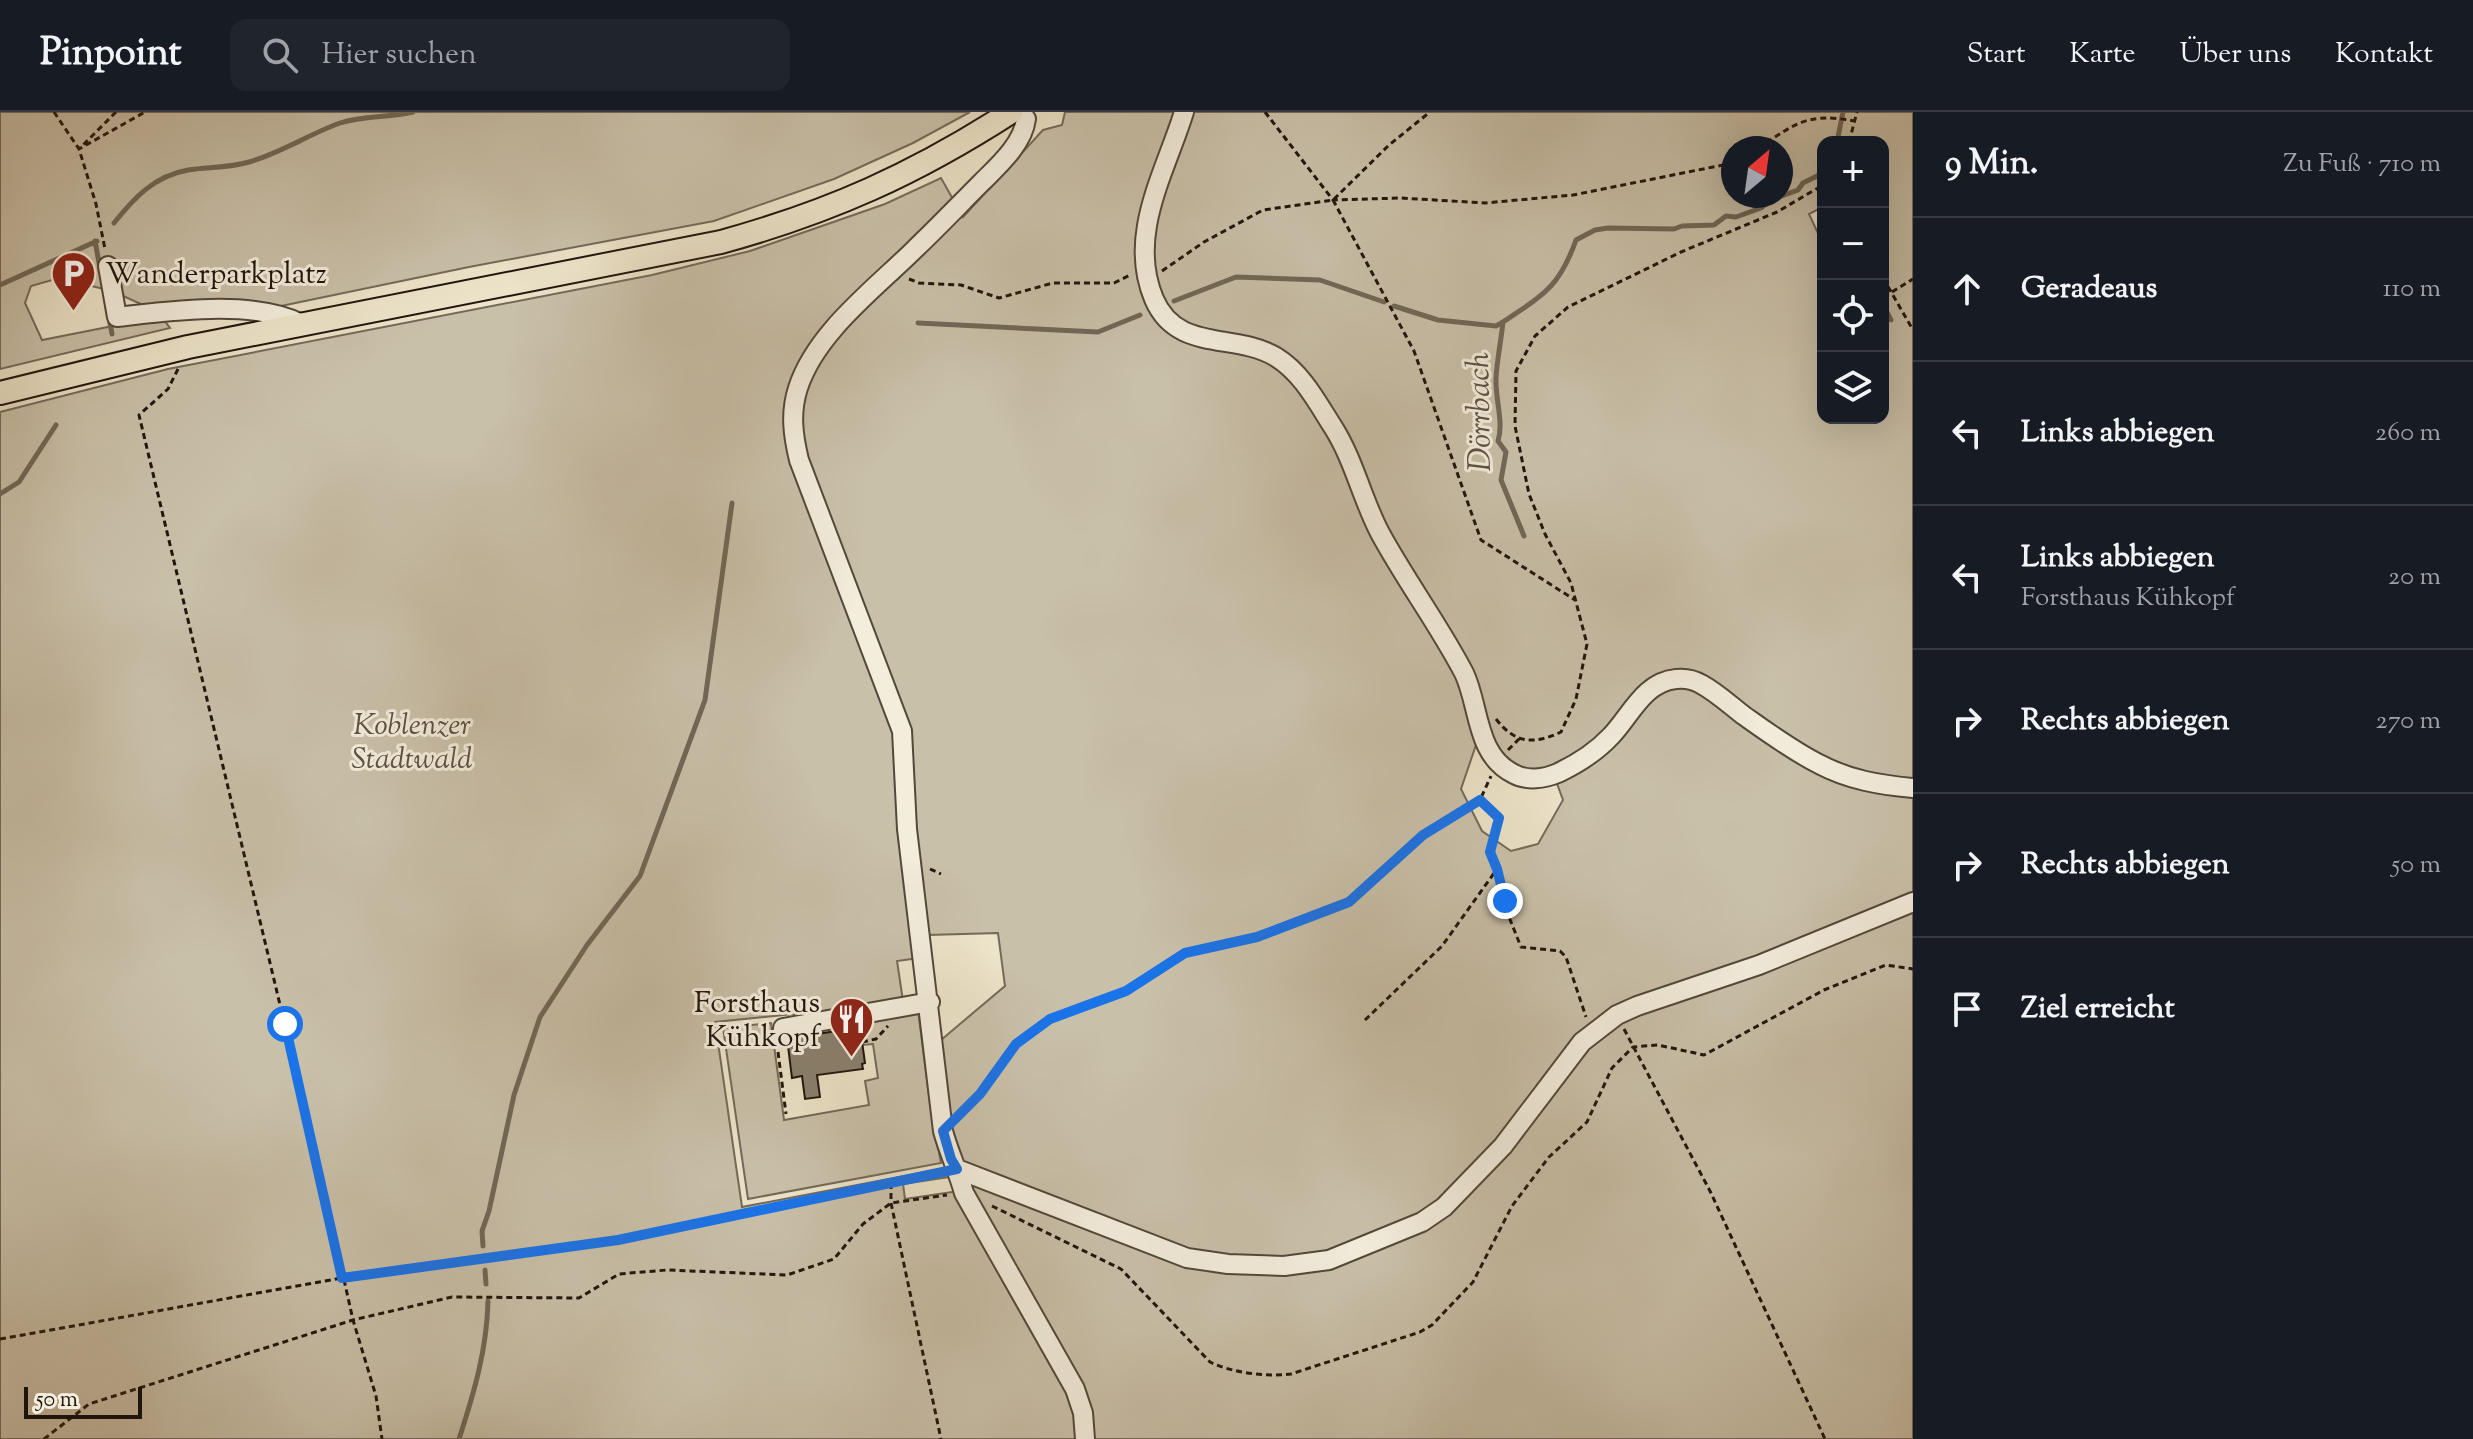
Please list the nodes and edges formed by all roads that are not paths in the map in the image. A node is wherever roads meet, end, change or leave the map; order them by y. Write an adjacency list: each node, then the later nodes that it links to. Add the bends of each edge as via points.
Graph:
1 (1011, 112): 5 (main road, via 899,177 785,224 666,255)
2 (1021, 112): 9 (street, via 1025,129 1006,156 844,317 821,347 799,384 792,416 799,460 902,731 907,829)
3 (1184, 112): 7 (street, via 1144,233 1146,274 1154,300 1171,325 1199,337 1262,350 1304,382 1341,439 1379,531 1463,673 1481,733 1512,777 1548,777 1570,768 1608,739 1651,688 1682,679 1704,685 1821,766 1859,780)
4 (108, 266): 5 (street, via 117,317 234,310 283,314)
5 (302, 324): 6 (main road)
6 (0, 393)
7 (1913, 788)
8 (1913, 902): 11 (street, via 1617,1015 1575,1050 1496,1154 1444,1207 1329,1260 1284,1266 1187,1258)
9 (930, 1002): 10 (street, via 783,1028); 11 (street, via 943,1131)
10 (780, 1036)
11 (957, 1169): 12 (street, via 964,1193 1075,1389)
12 (1085, 1439)

